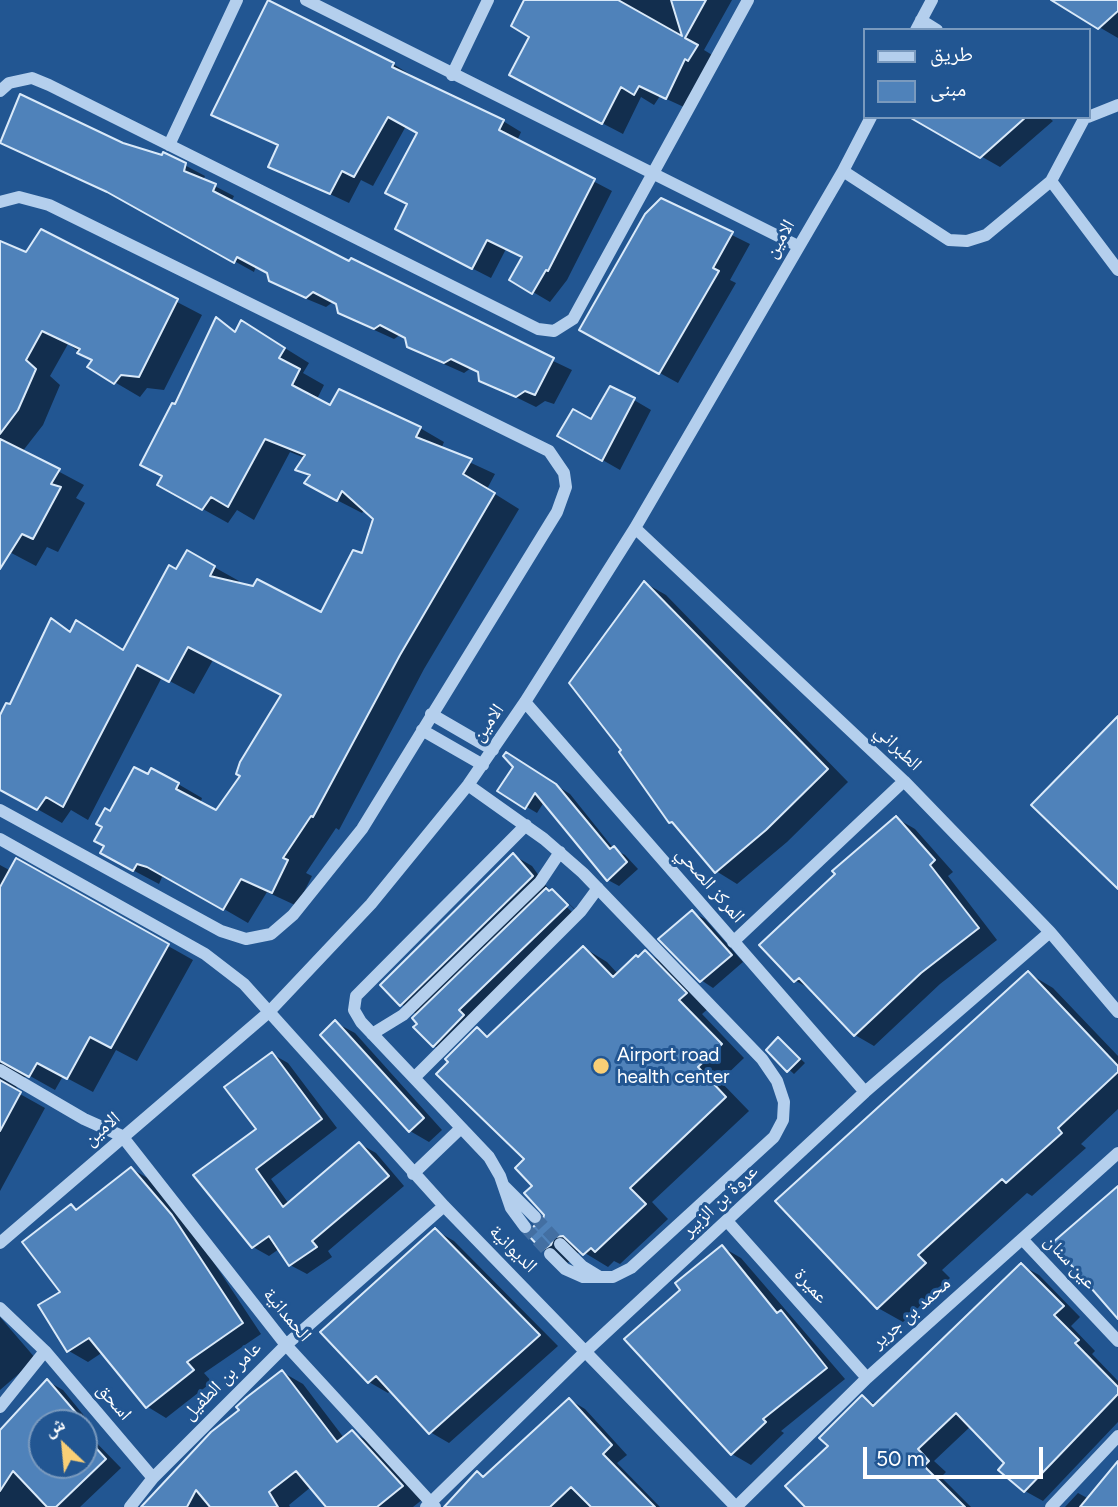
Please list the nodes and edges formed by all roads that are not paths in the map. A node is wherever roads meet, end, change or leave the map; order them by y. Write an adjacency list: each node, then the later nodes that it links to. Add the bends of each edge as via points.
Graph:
1 (237, 0): 13 (street)
2 (306, 0): 7 (street)
3 (748, 0): 15 (street)
4 (932, 0): 6 (street)
5 (486, 1): 7 (street)
6 (919, 25)
7 (452, 75): 15 (street)
8 (0, 91): 13 (street, via 9,83 32,78)
9 (1118, 106): 10 (street)
10 (1090, 116)
11 (870, 119): 14 (street, الامين)
12 (1086, 119): 16 (street)
13 (169, 145): 15 (street, via 546,331 561,329 573,319)
14 (844, 171): 16 (street, via 949,240 967,241 986,235); 18 (street, الامين)
15 (655, 173): 18 (street)
16 (1051, 181): 19 (street)
17 (0, 202): 22 (street, via 19,197 49,205 548,451 558,461 564,473 564,500)
18 (798, 246): 20 (street, الامين)
19 (1118, 270)
20 (635, 528): 21 (street, الامين); 26 (street, الطبراني)
21 (526, 702): 24 (street, الامين); 34 (street, المركز الصحي)
22 (431, 714): 23 (street); 24 (street)
23 (422, 730): 25 (street); 28 (street, via 343,856 282,926 259,938 221,931)
24 (493, 750): 25 (street, الامين)
25 (483, 765): 27 (street, الامين)
26 (904, 781): 33 (street, الطبراني); 34 (street)
27 (468, 785): 29 (street); 35 (street, الامين, via 371,904)
28 (0, 810)
29 (526, 825): 31 (street); 37 (street, via 356,996 356,1017)
30 (0, 839): 35 (street, الديوانية, via 205,954 244,984)
31 (559, 852): 32 (street); 37 (street, via 540,882 403,1015)
32 (598, 888): 39 (street, via 576,916); 55 (street, via 762,1059 777,1081 785,1111 774,1137 639,1261 622,1273)
33 (1050, 932): 36 (street, الطبراني); 40 (street, عروة بن الزبير)
34 (733, 942): 40 (street, المركز الصحي)
35 (269, 1012): 42 (street, الامين); 44 (street, الديوانية)
36 (1118, 1012)
37 (372, 1034): 39 (street)
38 (0, 1070): 42 (street)
39 (414, 1078): 41 (street)
40 (865, 1092): 48 (street, عروة بن الزبير)
41 (461, 1128): 44 (street); 45 (street, via 489,1157)
42 (122, 1136): 50 (street, الامين); 58 (street, الحمدانية)
43 (1118, 1153): 51 (street, محمد بن جرير)
44 (413, 1174): 46 (street, الديوانية)
45 (504, 1186): 47 (street); 49 (street)
46 (444, 1206): 58 (street, عامر بن الطفيل); 60 (street, الديوانية)
47 (536, 1217)
48 (727, 1221): 60 (street, عروة بن الزبير); 61 (street, عميرة)
49 (525, 1227)
50 (6, 1230): 52 (street, الامين)
51 (1023, 1240): 57 (street, عين سنان); 61 (street, محمد بن جرير)
52 (0, 1243)
53 (560, 1244): 55 (street, via 582,1266)
54 (550, 1254): 55 (street, via 574,1274)
55 (603, 1278)
56 (0, 1308): 59 (street, اسحق)
57 (1118, 1341)
58 (286, 1345): 64 (street, عامر بن الطفيل); 65 (street, الحمدانية)
59 (45, 1351): 62 (street); 64 (street, اسحق)
60 (586, 1351): 65 (street, عروة بن الزبير); 67 (street, الديوانية)
61 (867, 1378): 67 (street, محمد بن جرير)
62 (0, 1408)
63 (1118, 1436): 68 (street)
64 (153, 1478): 66 (street, عامر بن الطفيل)
65 (431, 1505)
66 (130, 1507)
67 (736, 1507)
68 (1051, 1507)

